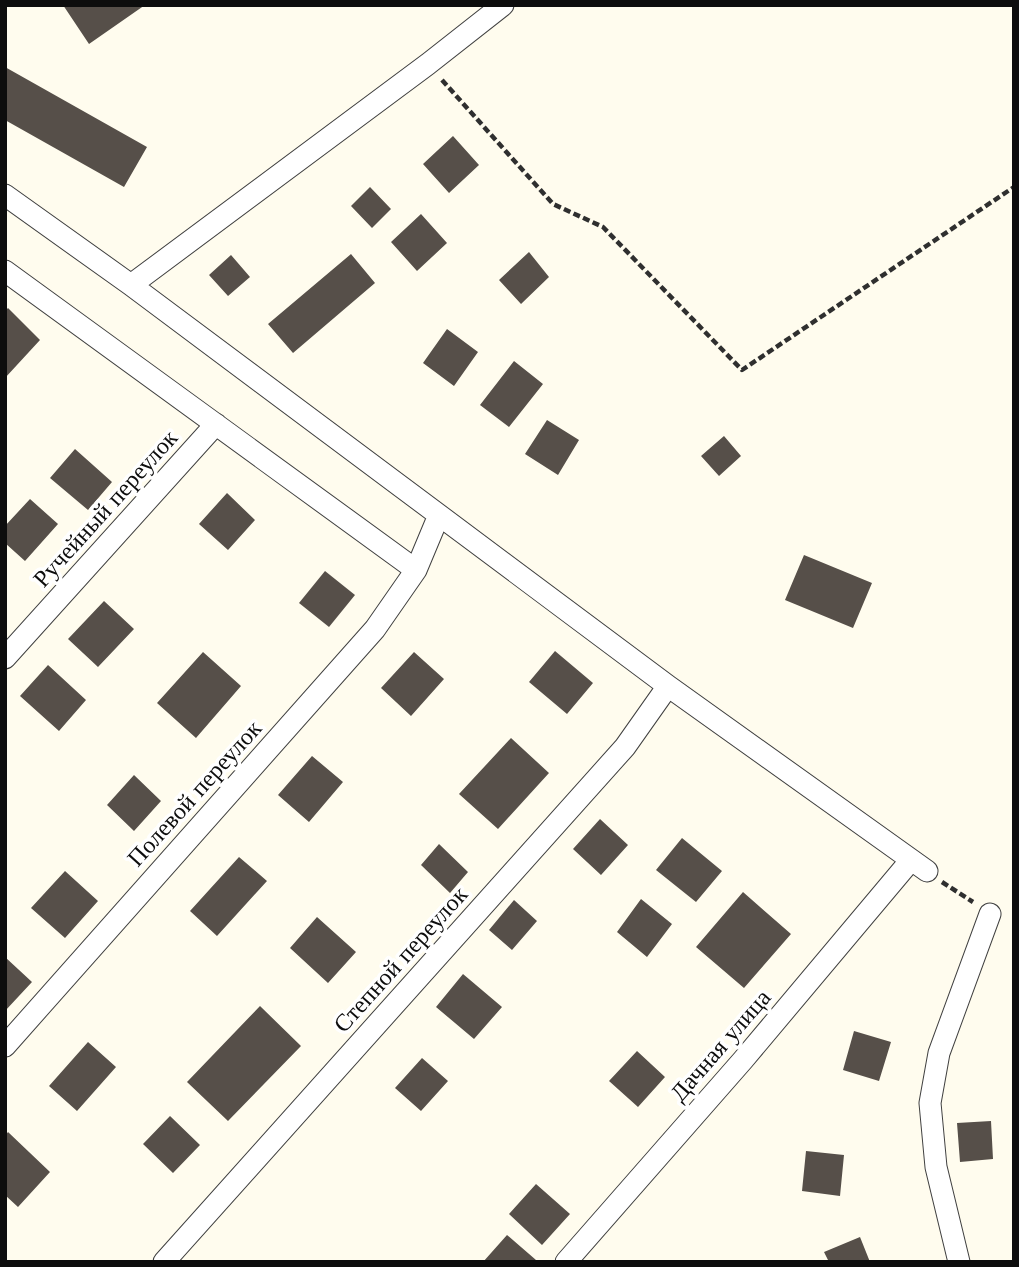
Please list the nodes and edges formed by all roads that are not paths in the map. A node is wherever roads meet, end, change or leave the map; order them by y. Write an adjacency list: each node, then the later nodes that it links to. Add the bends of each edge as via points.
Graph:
1 (503, 5): 4 (street)
2 (5, 195): 4 (street)
3 (5, 271): 5 (street)
4 (131, 285): 6 (street)
5 (216, 424): 7 (street); 8 (street, Ручейный переулок)
6 (439, 515): 7 (street, Полевой переулок); 9 (street)
7 (416, 570): 11 (street, Полевой переулок, via 375,629)
8 (5, 658)
9 (668, 686): 12 (street, Степной переулок, via 625,747); 13 (street, Дачная улица, via 919,865)
10 (990, 914): 14 (street, via 939,1053 930,1103 936,1167)
11 (5, 1046)
12 (164, 1262)
13 (566, 1262)
14 (959, 1262)

